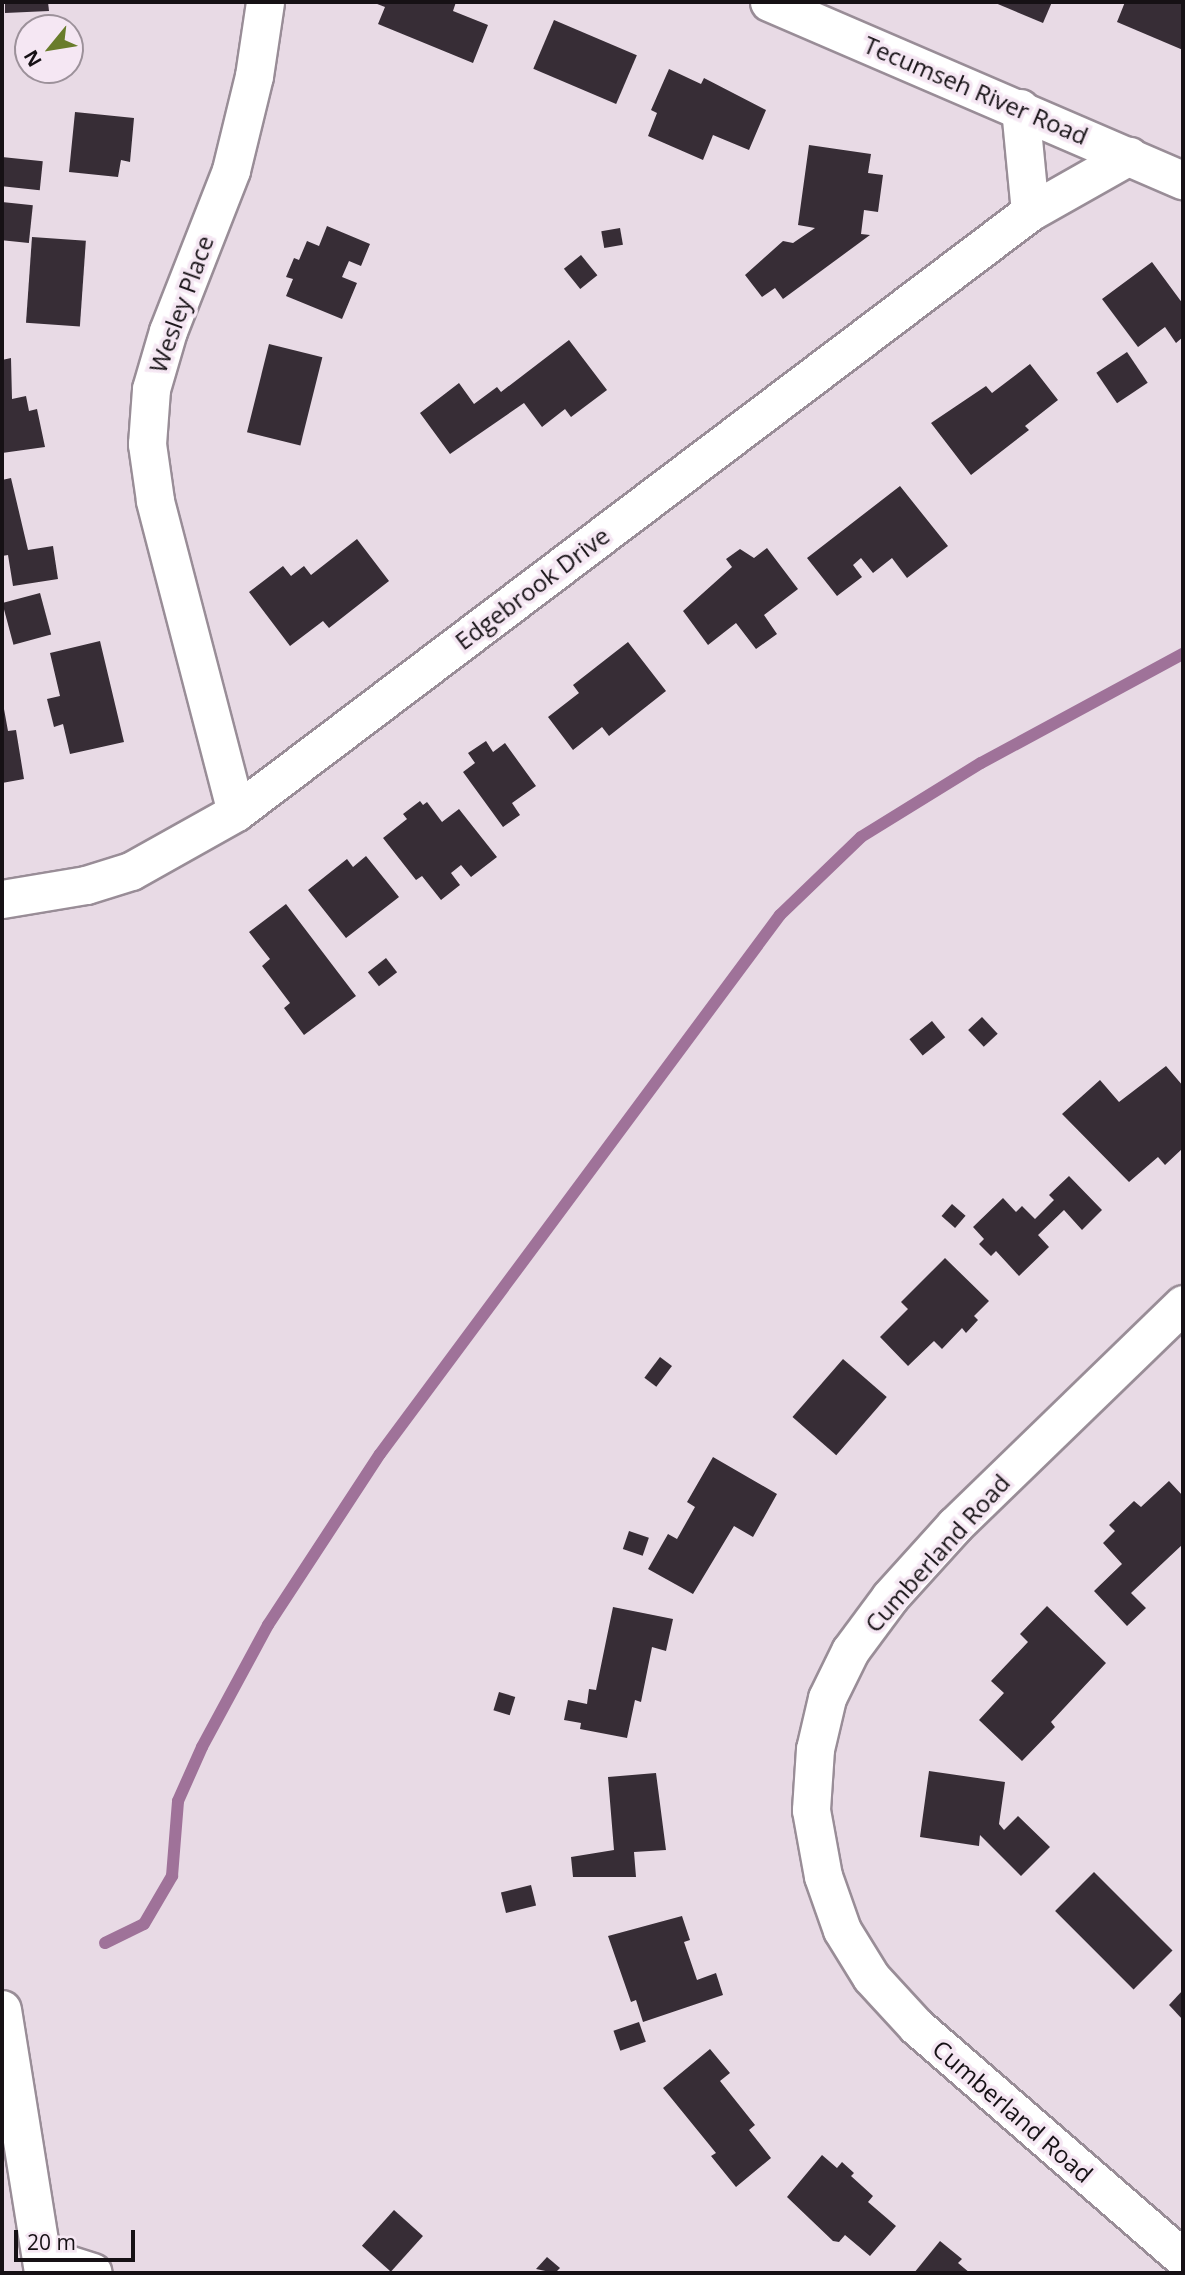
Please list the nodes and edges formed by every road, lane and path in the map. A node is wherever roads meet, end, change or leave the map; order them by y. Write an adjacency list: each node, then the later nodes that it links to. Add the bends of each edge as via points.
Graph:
1 (265, 2): 7 (street, Wesley Place, via 254,76 231,170 167,331 151,389 147,444 155,500)
2 (769, 2): 3 (street, Tecumseh River Road)
3 (1020, 108): 4 (street, Tecumseh River Road); 6 (street)
4 (1129, 156): 5 (street, Tecumseh River Road); 6 (street, Edgebrook Drive)
5 (1183, 180)
6 (1030, 212): 7 (street, Edgebrook Drive)
7 (236, 812): 8 (street, Edgebrook Drive, via 131,872 86,885)
8 (2, 899)
9 (1183, 1304): 11 (street, Cumberland Road, via 955,1525 850,1651 828,1698 815,1749 811,1810 823,1876 842,1930 871,1977 916,2026)
10 (2, 2010): 12 (main road)
11 (1183, 2258)
12 (43, 2265): 13 (main road)
13 (93, 2273)

